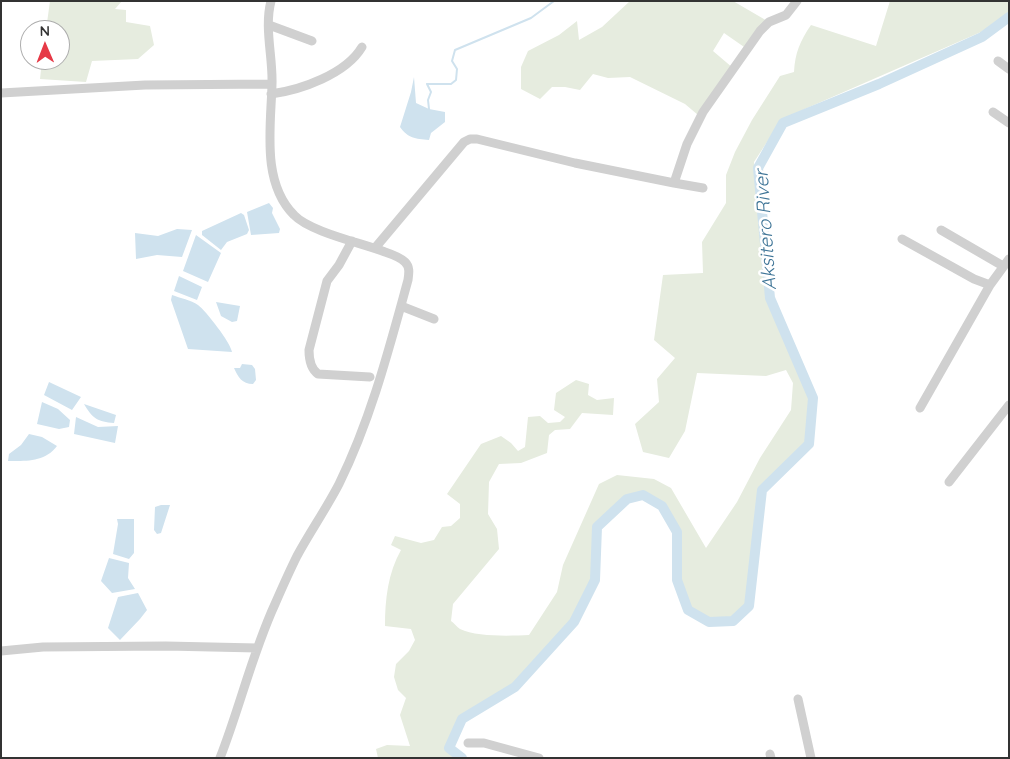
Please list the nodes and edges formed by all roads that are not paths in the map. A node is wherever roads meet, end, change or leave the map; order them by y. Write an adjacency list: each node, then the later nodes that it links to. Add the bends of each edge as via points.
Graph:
1 (271, 1): 3 (street)
2 (797, 1): 13 (street, via 786,14 769,22 760,32 703,112 687,144)
3 (269, 25): 4 (street); 8 (street)
4 (312, 40)
5 (362, 47): 10 (street, via 346,66 305,86)
6 (998, 61): 7 (street)
7 (1009, 69)
8 (272, 84): 9 (street, via 144,85); 10 (street)
9 (1, 93)
10 (271, 94): 17 (street, via 272,165 285,204 304,224)
11 (993, 112): 12 (street)
12 (1009, 123)
13 (674, 184): 14 (street); 18 (street, via 470,139 464,142)
14 (703, 188)
15 (941, 230): 19 (street)
16 (902, 239): 20 (street)
17 (352, 241): 18 (street); 23 (street, via 328,281 310,359 318,374)
18 (375, 248): 21 (street, via 405,262 409,268)
19 (1006, 262): 20 (street)
20 (990, 285): 25 (street)
21 (401, 306): 22 (street); 27 (street, via 383,373 365,422 338,484 296,558)
22 (434, 318)
23 (370, 377)
24 (1009, 404): 26 (street)
25 (920, 408)
26 (949, 482)
27 (257, 648): 28 (street, via 43,646); 31 (street)
28 (1, 650)
29 (798, 700): 33 (street)
30 (468, 742): 32 (street, via 484,743)
31 (220, 758)
32 (539, 758)
33 (811, 758)

